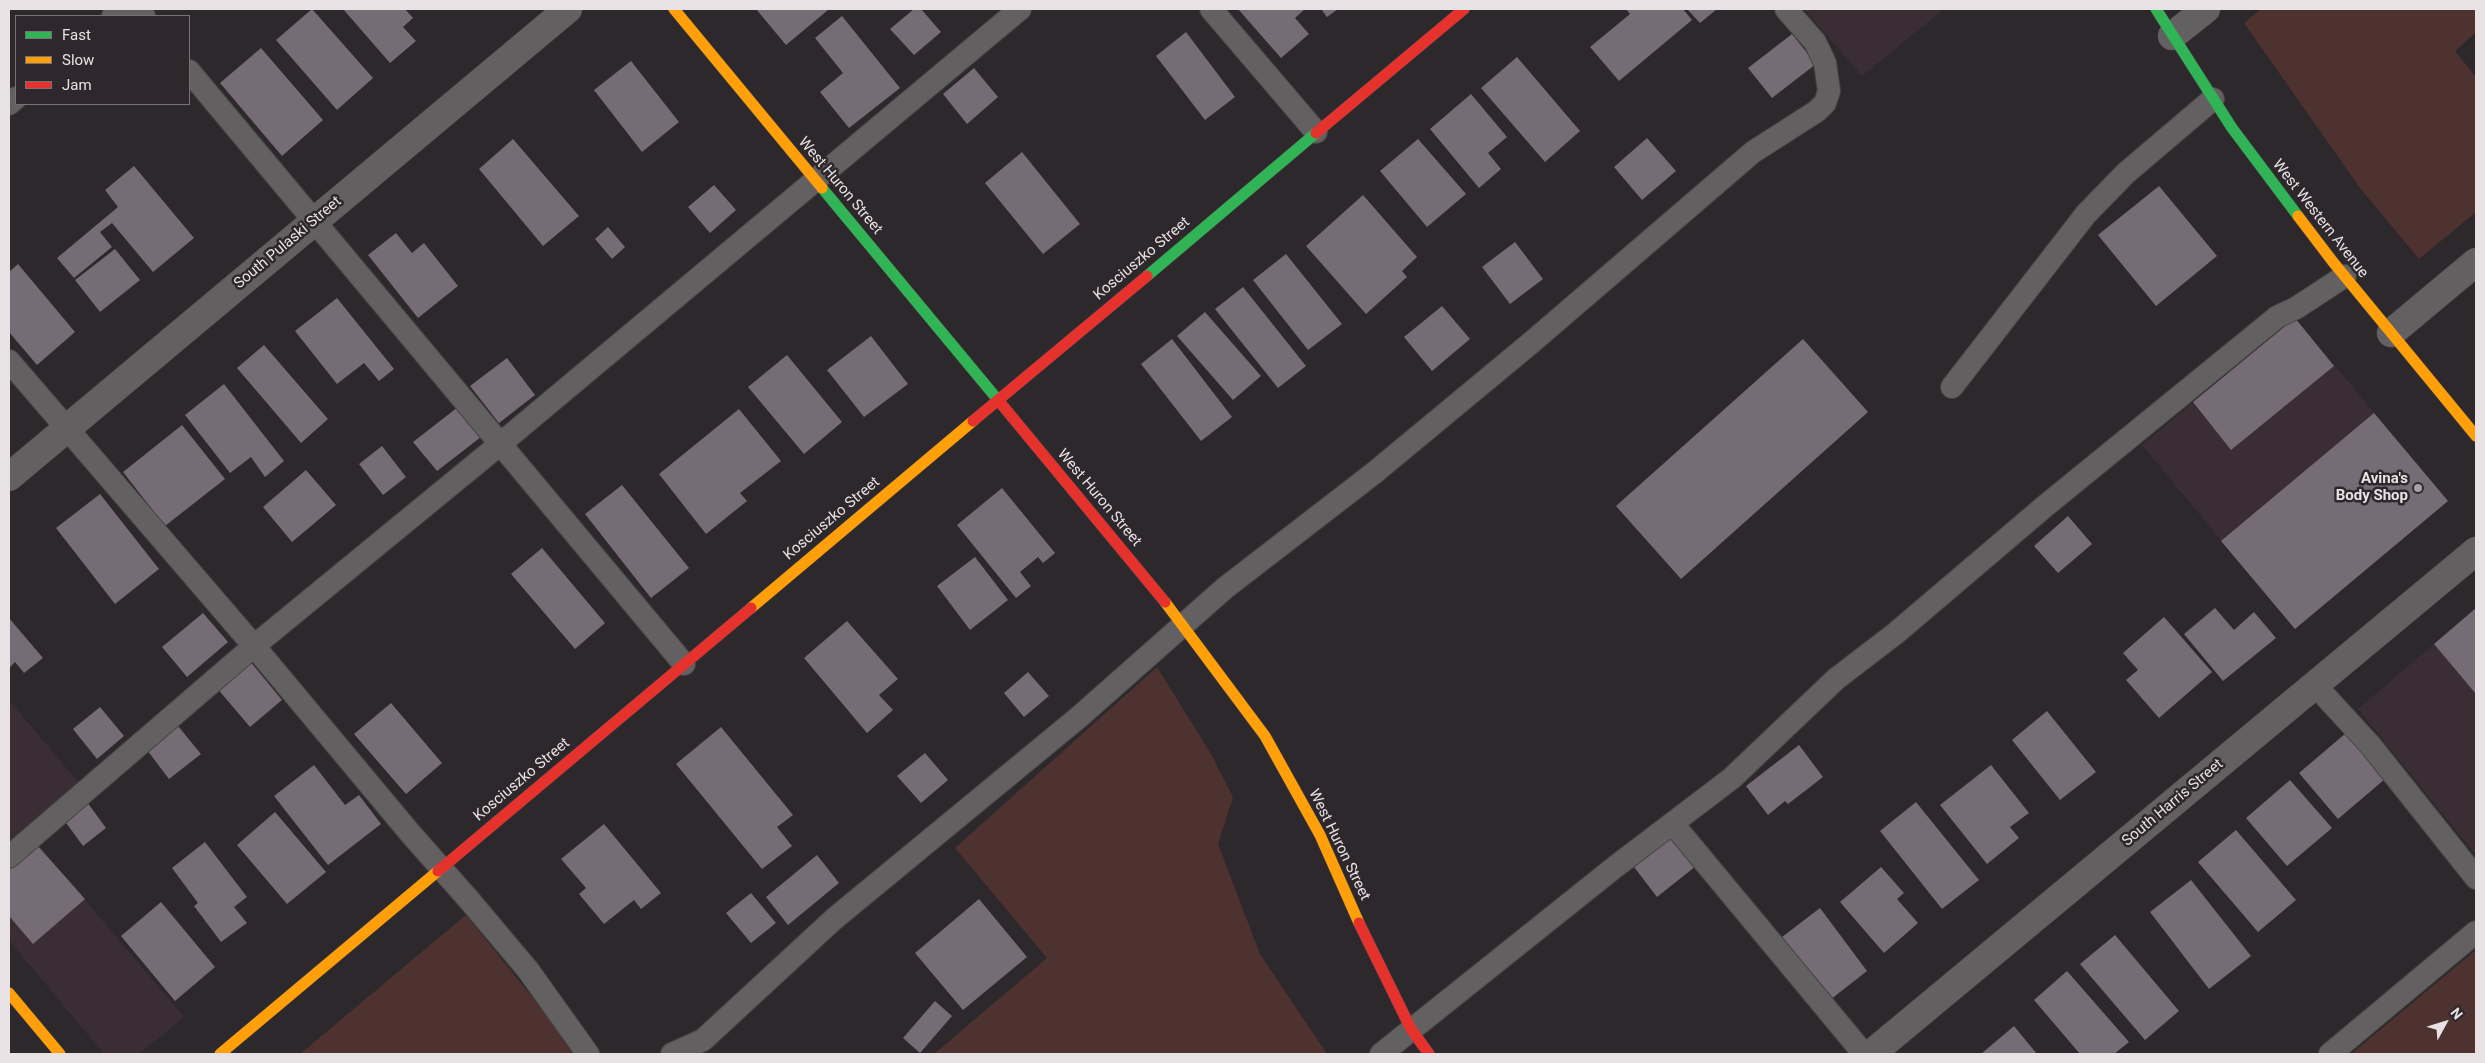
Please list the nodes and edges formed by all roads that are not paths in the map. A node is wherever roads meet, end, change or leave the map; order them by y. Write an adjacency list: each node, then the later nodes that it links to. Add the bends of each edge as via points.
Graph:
1 (568, 9): 14 (street, South Pulaski Street)
2 (674, 9): 13 (street, West Huron Street)
3 (1020, 9): 13 (lane)
4 (1211, 9): 12 (lane)
5 (1464, 9): 12 (street, Kosciuszko Street)
6 (1786, 9): 26 (lane, via 1815,42 1824,63 1829,91 1825,103 1753,152 1374,473 1225,588)
7 (2156, 9): 9 (street, West Western Avenue)
8 (2206, 9): 9 (street)
9 (2172, 36): 11 (street, West Western Avenue)
10 (190, 72): 14 (lane)
11 (2213, 100): 16 (street, West Western Avenue); 19 (lane, via 2126,174 2086,214)
12 (1316, 132): 20 (street, Kosciuszko Street)
13 (816, 180): 20 (street, West Huron Street); 23 (lane)
14 (313, 222): 21 (street, South Pulaski Street); 23 (lane)
15 (2476, 262): 17 (street)
16 (2344, 276): 17 (street, West Western Avenue); 30 (lane, via 2277,317 2097,464 1896,633 1836,679 1732,778)
17 (2391, 333): 22 (street, West Western Avenue)
18 (9, 361): 21 (lane)
19 (1952, 387)
20 (998, 400): 26 (street, West Huron Street); 28 (street, Kosciuszko Street)
21 (68, 428): 24 (street, South Pulaski Street); 27 (lane)
22 (2476, 436)
23 (499, 445): 27 (lane); 28 (lane)
24 (9, 478)
25 (2476, 552): 29 (street, South Harris Street)
26 (1184, 625): 36 (street, West Huron Street, via 1265,736 1311,818); 40 (lane, via 1079,717 834,919 703,1040)
27 (254, 646): 31 (lane); 32 (lane)
28 (684, 664): 32 (street, Kosciuszko Street)
29 (2315, 685): 33 (lane, via 2371,746); 44 (street, South Harris Street)
30 (1673, 824): 36 (lane); 43 (lane)
31 (9, 857)
32 (441, 867): 38 (street, Kosciuszko Street); 39 (lane, via 528,970)
33 (2476, 878)
34 (2476, 932): 45 (lane)
35 (9, 993): 37 (street)
36 (1411, 1029): 41 (lane); 42 (street, West Huron Street)
37 (60, 1054)
38 (220, 1054)
39 (588, 1054)
40 (672, 1054)
41 (1381, 1054)
42 (1429, 1054)
43 (1864, 1054)
44 (1871, 1054)
45 (2330, 1054)

